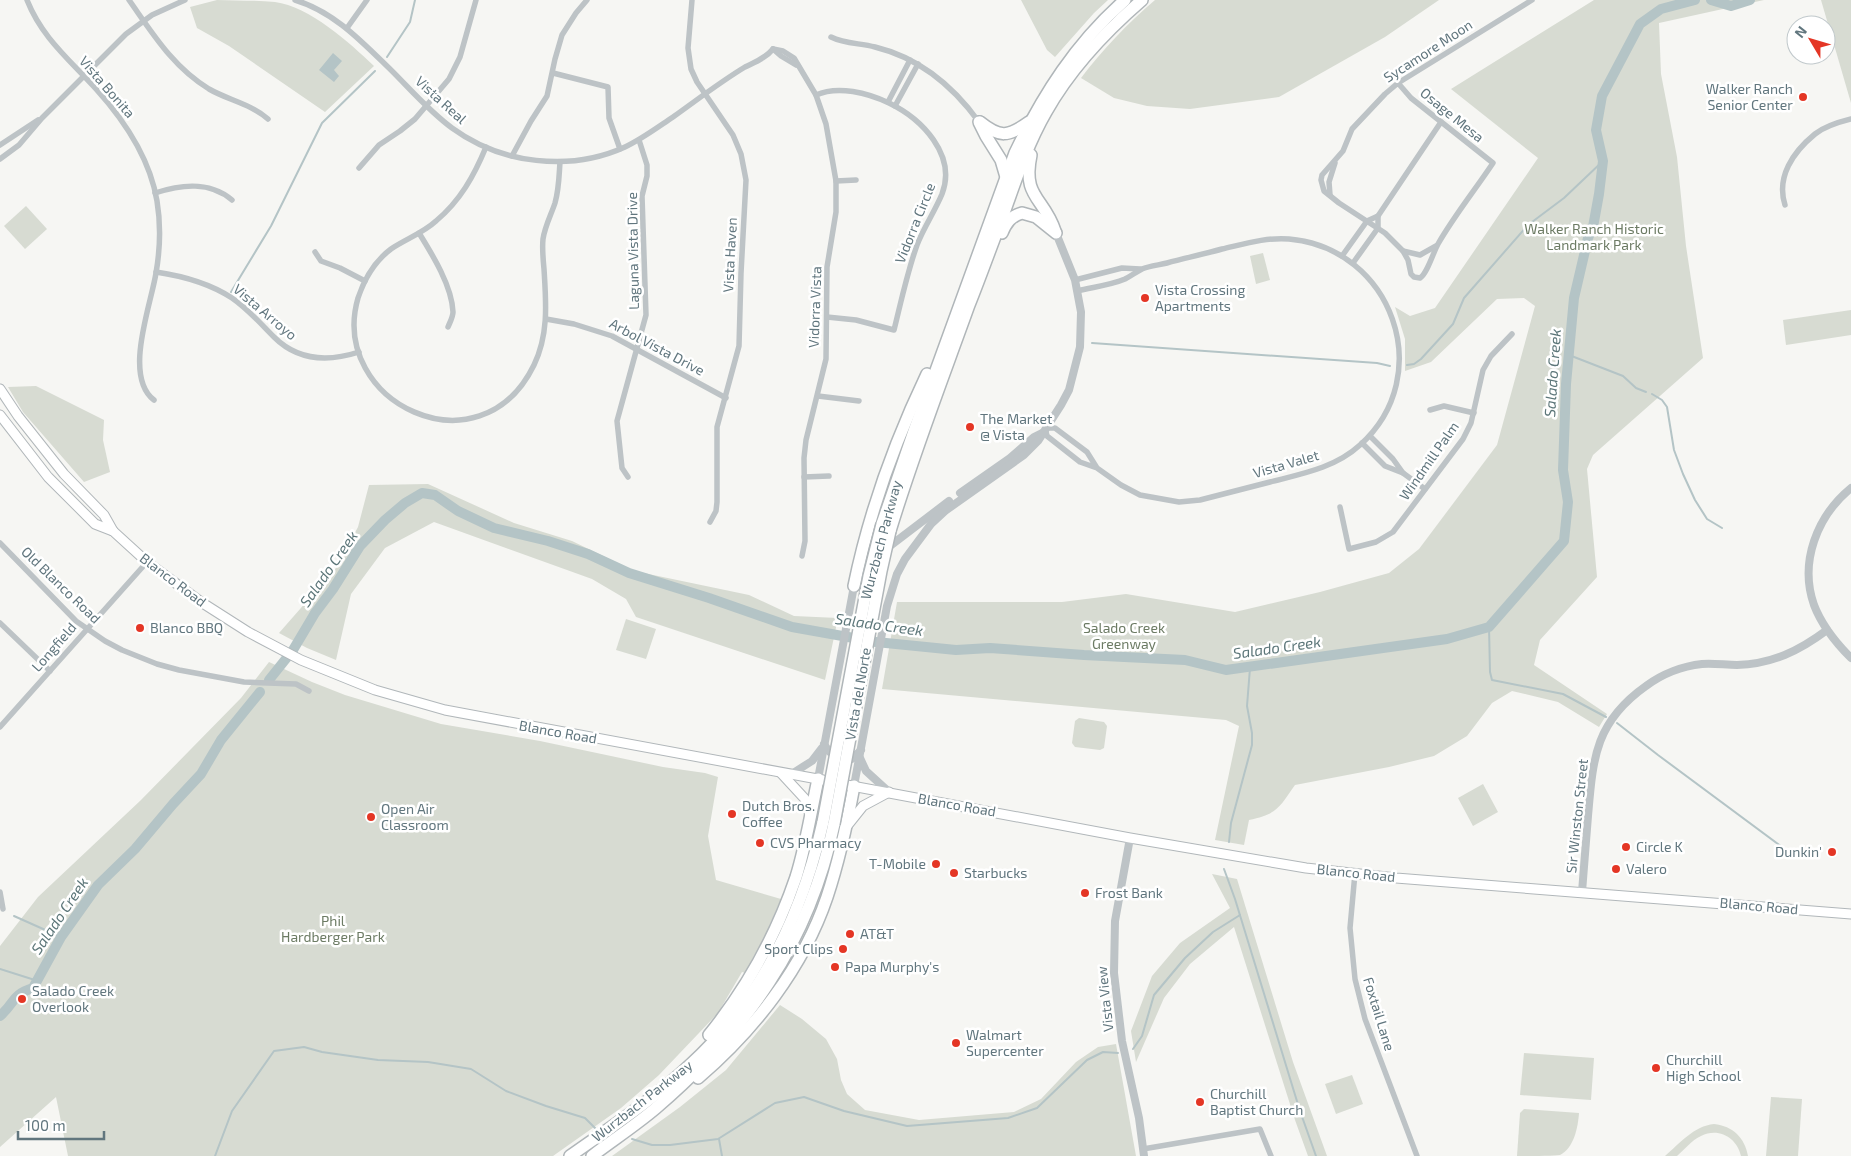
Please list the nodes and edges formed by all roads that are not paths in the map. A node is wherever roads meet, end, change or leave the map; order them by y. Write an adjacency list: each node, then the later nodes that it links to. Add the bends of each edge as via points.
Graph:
1 (27, 0): 20 (street, Vista Bonita, via 44,32)
2 (129, 0): 12 (street)
3 (185, 0): 12 (street)
4 (295, 0): 13 (street, Vista Real, via 317,9)
5 (367, 0): 13 (street)
6 (476, 0): 27 (street, via 455,68)
7 (587, 0): 19 (street, via 562,35)
8 (692, 0): 24 (street, Vista Haven, via 688,55 694,76)
9 (1125, 0): 18 (highway, Wurzbach Parkway, via 1102,22)
10 (1142, 0): 18 (highway, Wurzbach Parkway)
11 (1532, 0): 22 (street, Sycamore Moon)
12 (144, 20): 20 (street); 30 (street, via 156,40 190,76 224,97 258,110)
13 (347, 28): 27 (street, Vista Real)
14 (831, 37): 16 (street, via 876,47)
15 (773, 49): 24 (street, Vista Real); 25 (street, Vidorra Vista, via 796,65)
16 (910, 60): 17 (street); 21 (street)
17 (918, 64): 23 (street); 32 (street, via 955,92)
18 (1068, 70): 34 (highway, Wurzbach Parkway, via 1046,112)
19 (553, 73): 38 (street, via 608,87 609,118); 39 (street, via 544,101)
20 (83, 77): 29 (street); 46 (street, Vista Bonita, via 121,119 143,156)
21 (898, 82): 23 (street); 26 (street)
22 (1398, 83): 33 (street, Osage Mesa); 50 (street, Sycamore Moon, via 1352,129 1346,146 1335,161 1329,182 1330,195)
23 (906, 86): 28 (street)
24 (705, 95): 35 (street, Vista Real); 76 (street, Vista Haven, via 733,135 746,180 739,346)
25 (816, 95): 26 (street, Vidorra Circle, via 830,91 855,92); 45 (street, Vidorra Vista, via 826,124)
26 (888, 102): 28 (street, Vidorra Circle)
27 (427, 106): 37 (street, Vista Real, via 464,137); 42 (street, via 408,125 379,145)
28 (895, 106): 67 (street, Vidorra Circle, via 916,121 935,142 944,160 945,178 941,195 916,248 894,330 856,320)
29 (42, 118): 36 (street); 40 (street, via 19,145)
30 (268, 119)
31 (1851, 119): 48 (street, via 1815,134 1802,147 1784,171 1782,194)
32 (979, 122): 34 (highway, via 1000,134); 43 (highway, via 1001,160)
33 (1441, 122): 49 (street); 55 (street, Osage Mesa, via 1493,163)
34 (1033, 126): 43 (highway, Wurzbach Parkway); 53 (highway, via 1028,179); 71 (highway, Wurzbach Parkway)
35 (639, 140): 38 (street, Vista Real); 72 (street, Laguna Vista Drive, via 647,176 642,196 646,315)
36 (0, 145)
37 (486, 147): 39 (street, Vista Real); 52 (street, via 460,197)
38 (620, 149): 41 (street, Vista Real, via 593,158)
39 (512, 156): 41 (street, Vista Real)
40 (0, 159)
41 (560, 162): 68 (street, via 557,193 543,247)
42 (359, 168)
43 (1006, 177): 66 (highway, Wurzbach Parkway)
44 (856, 180): 45 (street)
45 (836, 181): 67 (street, Vidorra Vista, via 836,212 827,267)
46 (155, 193): 47 (street, via 201,186 222,191); 62 (street, Vista Bonita, via 160,236)
47 (232, 200)
48 (1785, 205)
49 (1378, 216): 50 (street); 51 (street)
50 (1367, 221): 51 (street); 54 (street)
51 (1378, 228): 56 (street); 57 (street)
52 (420, 233): 64 (street, via 384,255); 69 (street, via 448,292 453,312)
53 (1056, 233): 63 (street, Vista del Norte); 71 (highway, via 1029,214 1018,214 1009,221)
54 (1354, 240): 56 (street); 59 (street)
55 (1438, 245): 57 (street, via 1420,255); 57 (street, via 1426,273 1420,278 1411,274)
56 (1364, 247): 60 (street)
57 (1403, 251)
58 (315, 252): 64 (street, via 321,261)
59 (1342, 256): 60 (street, Vista Valet); 61 (street, Vista Valet, via 1308,243 1278,238)
60 (1353, 263): 83 (street, Vista Valet, via 1386,302 1399,342 1394,391 1385,414)
61 (1142, 269): 63 (street, Vista Valet, via 1122,268); 65 (street, Vista Valet, via 1124,279)
62 (156, 272): 73 (street, Vista Arroyo, via 187,278 225,294 255,316 280,342 299,354 328,359); 77 (street, Vista Bonita, via 140,348 144,388)
63 (1075, 280): 65 (street, Vista del Norte)
64 (365, 281): 73 (street, via 355,318)
65 (1077, 290): 82 (street, Vista del Norte, via 1081,332 1077,362 1062,405)
66 (957, 311): 96 (highway, Wurzbach Parkway, via 902,464); 101 (highway, via 888,468 867,529)
67 (827, 317): 75 (street, Vidorra Vista, via 826,360)
68 (546, 319): 72 (street, Arbol Vista Drive, via 592,328); 73 (street, via 541,347 521,386 499,406 468,420 435,420 399,403 371,377)
69 (448, 327)
70 (1512, 334): 80 (street, Windmill Palm, via 1483,370)
71 (956, 343): 96 (highway, Wurzbach Parkway)
72 (638, 349): 76 (street, Arbol Vista Drive); 91 (street, Laguna Vista Drive, via 618,421 622,468)
73 (359, 352)
74 (0, 389): 97 (main road, Blanco Road, via 64,474 104,515)
75 (818, 396): 78 (street); 89 (street, Vidorra Vista, via 806,440)
76 (726, 398): 95 (street, Vista Haven, via 717,433 716,511)
77 (154, 400)
78 (859, 401)
79 (1430, 410): 80 (street, via 1444,406)
80 (1474, 413): 93 (street, Windmill Palm, via 1463,439)
81 (0, 415): 97 (main road, Blanco Road, via 31,457 67,496 95,524)
82 (1044, 430): 87 (street, Vista Valet, via 1080,462); 87 (street, Vista Valet, via 1054,428 1087,452); 101 (street, Vista del Norte, via 868,563); 110 (street, Vista del Norte, via 1024,455 945,511 905,559 887,606)
83 (1370, 436): 84 (street, Vista Valet); 85 (street)
84 (1362, 443): 86 (street); 87 (street, Vista Valet, via 1335,462 1311,471 1200,500 1179,502 1140,495)
85 (1386, 452): 86 (street); 88 (street)
86 (1378, 459): 88 (street)
87 (1096, 468)
88 (1403, 473): 93 (street)
89 (804, 476): 90 (street); 99 (street, Vidorra Vista, via 805,541)
90 (829, 476)
91 (628, 477)
92 (1851, 488): 104 (street, via 1823,519 1811,550 1811,594)
93 (1425, 489): 94 (street, Windmill Palm, via 1393,532 1376,542 1349,549)
94 (1340, 507)
95 (710, 522)
96 (886, 528): 117 (highway, Wurzbach Parkway, bridge, via 881,571)
97 (113, 532): 100 (main road, Blanco Road)
98 (0, 543): 103 (street, Old Blanco Road)
99 (802, 556)
100 (147, 562): 103 (street, Longfield); 111 (main road, Blanco Road, via 201,602 265,641 343,678 401,698 445,710)
101 (854, 586): 109 (street, Wurzbach Parkway)
102 (0, 623): 106 (street)
103 (87, 629): 106 (street, Longfield); 107 (street, Old Blanco Road, via 122,650 157,664 249,683 296,684)
104 (1827, 630): 105 (street); 121 (street, Sir Winston Street, via 1799,649 1776,659 1753,664 1700,664 1674,671 1638,691 1618,711 1604,732 1594,760)
105 (1851, 658)
106 (50, 671): 108 (street, Longfield)
107 (309, 692)
108 (0, 727)
109 (824, 744): 110 (street, via 832,755 843,759 852,759); 111 (street, via 812,761); 112 (street, Wurzbach Parkway)
110 (860, 754): 113 (street, Vista del Norte); 114 (street, via 866,771)
111 (786, 774): 112 (main road, Blanco Road); 115 (main road, via 806,799)
112 (818, 779): 113 (main road, Blanco Road); 115 (highway)
113 (854, 786): 114 (main road, Blanco Road); 116 (highway)
114 (889, 792): 116 (main road, via 863,806); 118 (main road, Blanco Road)
115 (811, 815): 116 (highway, via 821,806 831,803 841,808); 124 (highway, via 796,876 769,943 716,1027)
116 (847, 822): 125 (highway, via 826,899 800,957 755,1021 718,1060)
117 (829, 823): 124 (highway, Wurzbach Parkway, via 780,949 725,1028 692,1064); 125 (highway, Wurzbach Parkway, via 827,857 788,953 755,1006 720,1046)
118 (1130, 838): 119 (main road, Blanco Road, via 1291,866); 126 (street, Vista View, via 1115,921 1114,973 1122,1041)
119 (1355, 873): 121 (main road, Blanco Road); 130 (street, Foxtail Lane, via 1350,928 1355,979 1365,1019)
120 (0, 892): 122 (street)
121 (1582, 892): 123 (main road, Blanco Road)
122 (3, 909)
123 (1851, 914)
124 (662, 1089): 127 (highway, Wurzbach Parkway)
125 (656, 1108): 128 (highway, Wurzbach Parkway)
126 (1144, 1152): 129 (street, via 1260,1129)
127 (570, 1156)
128 (592, 1156)
129 (1271, 1156)
130 (1417, 1156)

